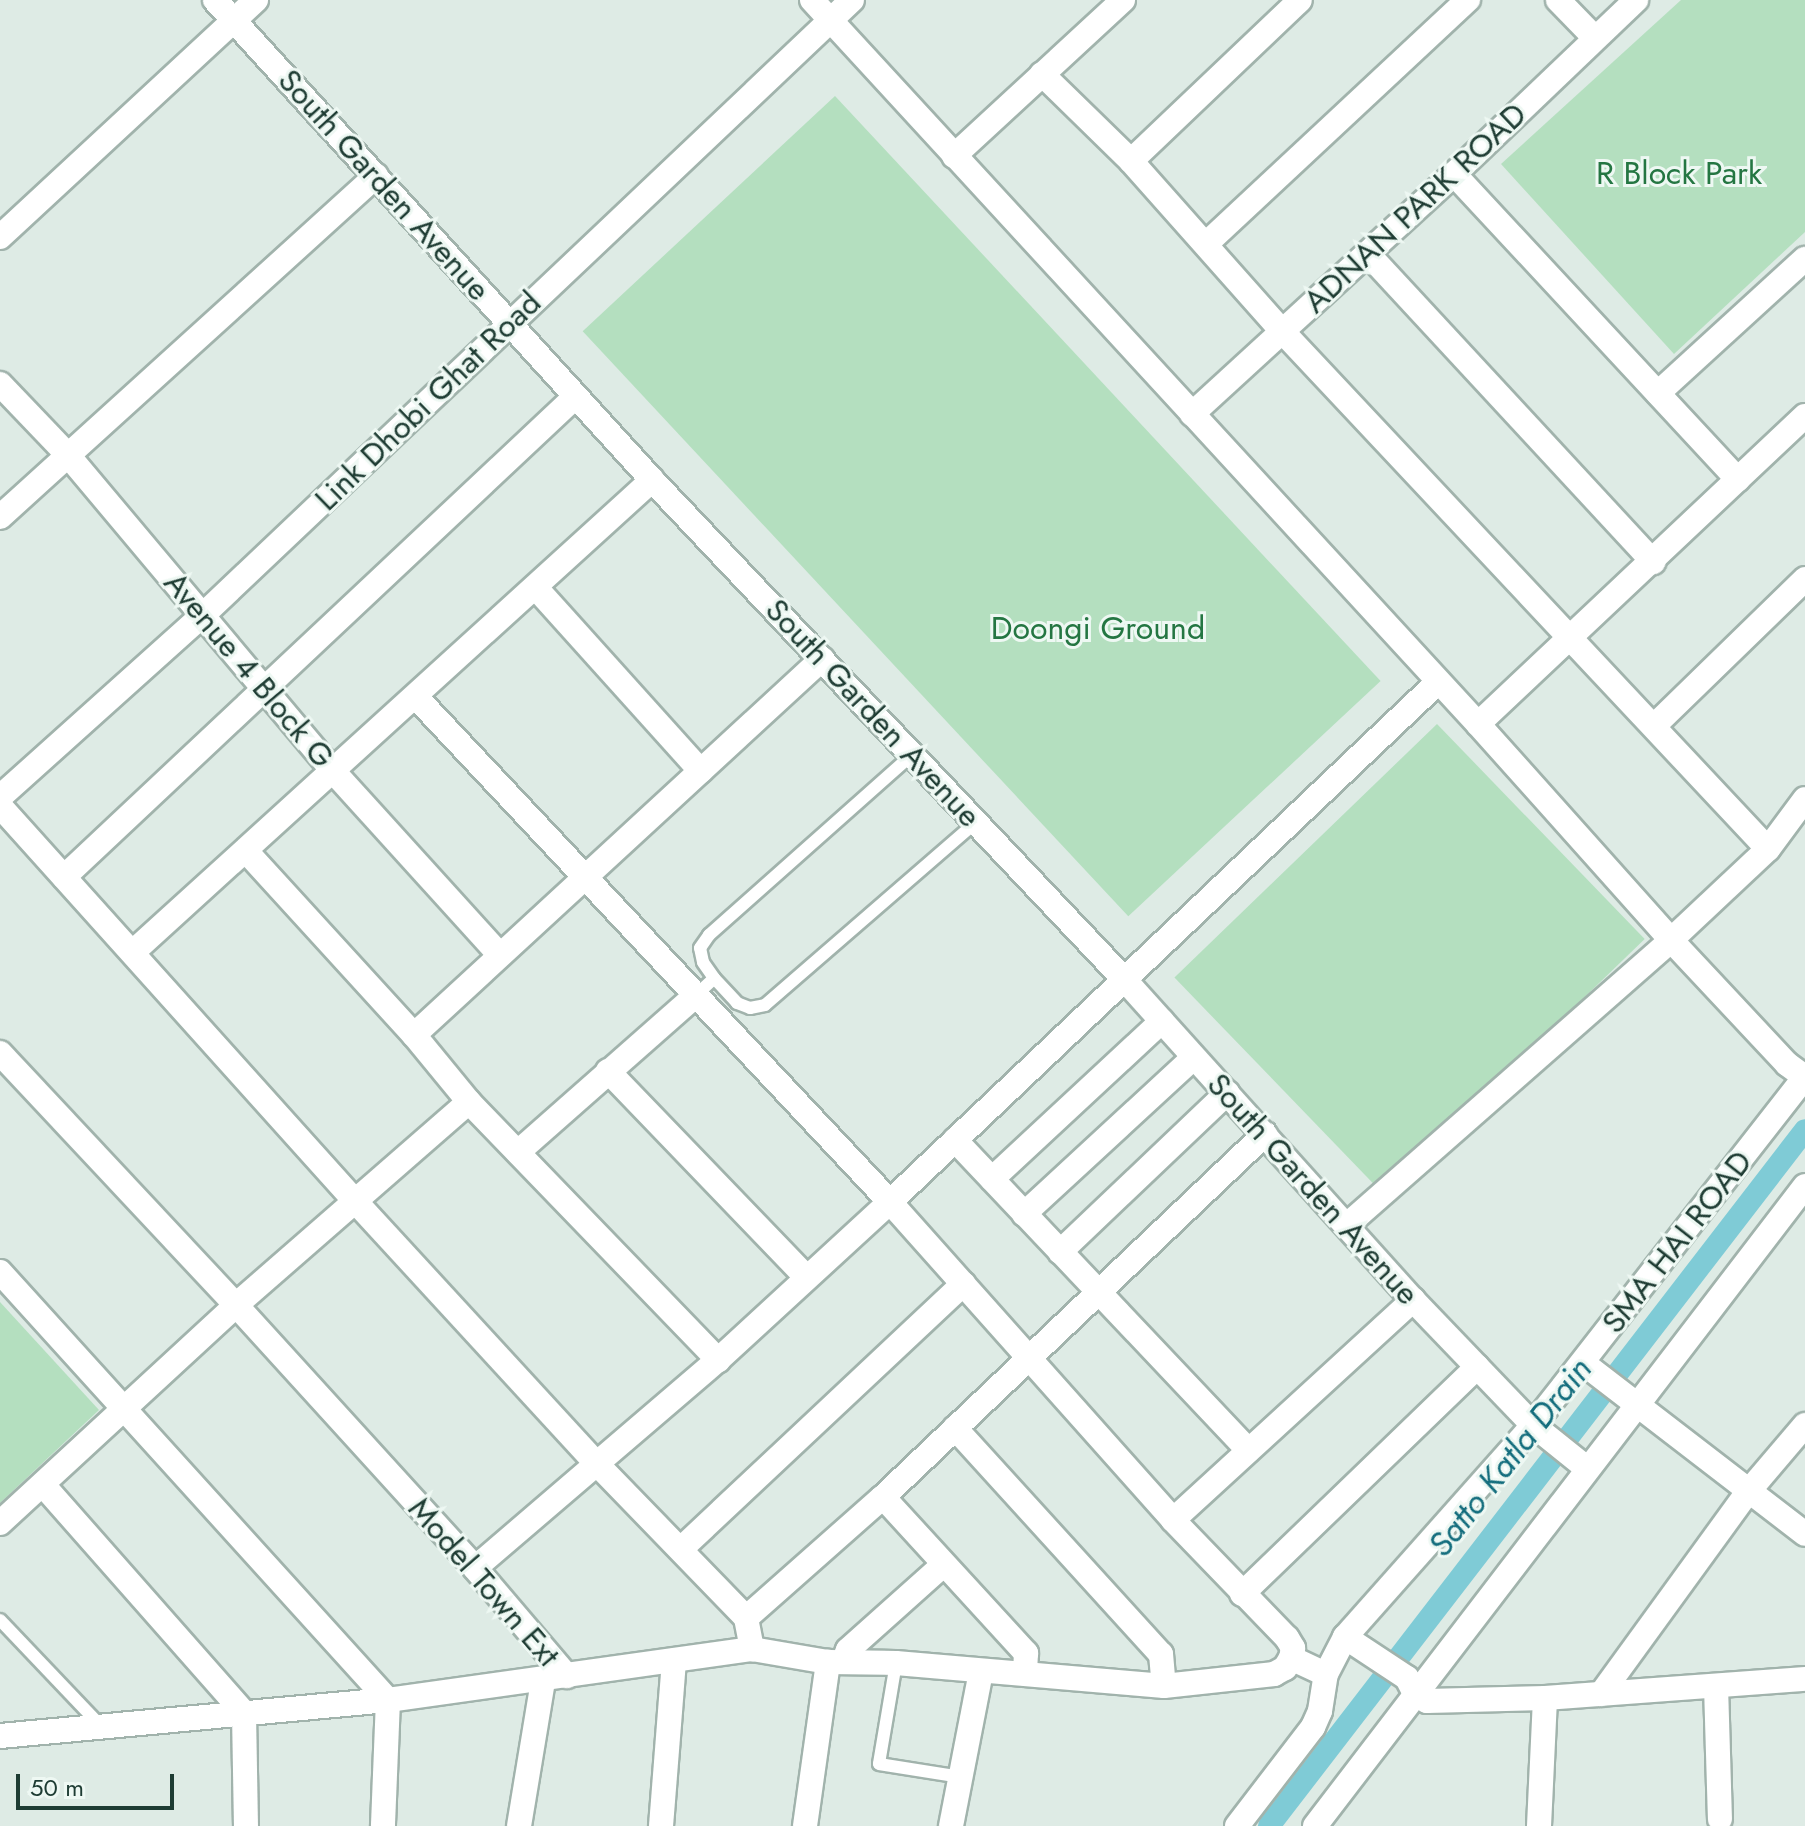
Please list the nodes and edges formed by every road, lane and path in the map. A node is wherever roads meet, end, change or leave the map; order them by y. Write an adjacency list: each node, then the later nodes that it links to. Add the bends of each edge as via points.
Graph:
1 (215, 0): 10 (street, South Garden Avenue)
2 (256, 0): 10 (street)
3 (812, 0): 11 (street)
4 (852, 0): 11 (street, Link Dhobi Ghat Road)
5 (1123, 0): 13 (street)
6 (1300, 0): 15 (street)
7 (1468, 0): 19 (street)
8 (1558, 0): 12 (street)
9 (1636, 0): 12 (street, ADNAN PARK ROAD)
10 (234, 20): 17 (street, South Garden Avenue); 18 (street)
11 (830, 20): 14 (street); 22 (street, Link Dhobi Ghat Road)
12 (1594, 37): 16 (street, ADNAN PARK ROAD)
13 (1042, 74): 14 (street); 15 (street)
14 (954, 156): 27 (street)
15 (1131, 161): 19 (street)
16 (1454, 174): 20 (street, ADNAN PARK ROAD); 25 (street)
17 (376, 176): 22 (street, South Garden Avenue); 29 (street)
18 (0, 237)
19 (1207, 243): 23 (street)
20 (1368, 254): 23 (street, ADNAN PARK ROAD); 33 (street)
21 (1805, 259): 25 (street)
22 (510, 322): 26 (street, South Garden Avenue); 36 (street, Link Dhobi Ghat Road)
23 (1282, 331): 27 (street, ADNAN PARK ROAD); 37 (street)
24 (0, 384): 29 (street, Avenue 4 Block G)
25 (1658, 393): 31 (street)
26 (575, 397): 30 (street, South Garden Avenue); 40 (street)
27 (1192, 414): 39 (street)
28 (1805, 416): 31 (street)
29 (67, 454): 32 (street); 36 (street, Avenue 4 Block G)
30 (652, 480): 35 (street); 38 (street, South Garden Avenue)
31 (1738, 480): 33 (street)
32 (0, 517)
33 (1653, 562): 37 (street)
34 (1805, 579): 43 (street)
35 (536, 588): 41 (street); 46 (street)
36 (203, 615): 40 (street, Avenue 4 Block G); 47 (street, Link Dhobi Ghat Road)
37 (1573, 639): 42 (street); 43 (street)
38 (822, 659): 44 (street, South Garden Avenue); 46 (street)
39 (1438, 682): 42 (street); 59 (street)
40 (266, 691): 45 (street, Avenue 4 Block G); 53 (street)
41 (416, 697): 45 (street); 54 (street)
42 (1478, 724): 55 (street)
43 (1654, 726): 51 (street)
44 (912, 755): 50 (street, South Garden Avenue); 58 (lane, via 709,935 700,948)
45 (333, 771): 52 (street); 57 (street, Avenue 4 Block G)
46 (701, 771): 54 (street)
47 (0, 797)
48 (1805, 799): 51 (street)
49 (0, 806): 53 (street)
50 (976, 822): 58 (lane, via 765,1005 750,1008 737,1003); 59 (street, South Garden Avenue)
51 (1768, 849): 55 (street)
52 (246, 851): 56 (street); 62 (street)
53 (64, 877): 56 (street)
54 (584, 879): 57 (street); 60 (street)
55 (1671, 940): 66 (street); 77 (street)
56 (133, 952): 74 (street)
57 (500, 955): 62 (street)
58 (714, 978): 60 (lane)
59 (1123, 978): 61 (street, South Garden Avenue); 70 (street)
60 (695, 996): 65 (street); 75 (street)
61 (1162, 1021): 64 (street, South Garden Avenue); 72 (street)
62 (414, 1035): 68 (street)
63 (0, 1053): 84 (street, Model Town Ext)
64 (1194, 1057): 67 (street, South Garden Avenue); 76 (street)
65 (608, 1071): 71 (street); 80 (street)
66 (1805, 1077): 88 (street, SMA HAI ROAD)
67 (1227, 1093): 69 (street, South Garden Avenue); 78 (street)
68 (469, 1102): 71 (street); 74 (street)
69 (1265, 1134): 77 (street, South Garden Avenue); 82 (street)
70 (955, 1140): 72 (street); 75 (street)
71 (518, 1152): 86 (street)
72 (992, 1179): 76 (street)
73 (1805, 1186): 89 (street)
74 (355, 1201): 84 (street); 95 (street)
75 (890, 1202): 80 (street); 81 (street)
76 (1024, 1214): 78 (street)
77 (1347, 1225): 83 (street, South Garden Avenue)
78 (1060, 1252): 82 (street)
79 (0, 1272): 90 (street)
80 (806, 1277): 86 (street)
81 (963, 1284): 85 (street); 103 (street)
82 (1097, 1292): 85 (street); 94 (street)
83 (1413, 1300): 87 (street, South Garden Avenue); 94 (street)
84 (236, 1305): 90 (street); 105 (street, Model Town Ext)
85 (1027, 1358): 92 (street); 100 (street)
86 (718, 1360): 95 (street)
87 (1477, 1367): 93 (street, South Garden Avenue); 106 (street)
88 (1588, 1368): 89 (street); 93 (street, SMA HAI ROAD)
89 (1632, 1402): 96 (street); 98 (street)
90 (125, 1408): 97 (street); 125 (street)
91 (1805, 1425): 98 (street)
92 (955, 1428): 99 (street); 120 (street, via 1161,1654)
93 (1540, 1430): 96 (street, South Garden Avenue); 109 (street, SMA HAI ROAD)
94 (1248, 1450): 100 (street)
95 (597, 1464): 103 (street); 105 (street)
96 (1584, 1465): 121 (street)
97 (44, 1486): 101 (street); 126 (street)
98 (1748, 1492): 102 (street); 123 (street)
99 (883, 1497): 104 (street); 107 (street)
100 (1173, 1520): 106 (street)
101 (0, 1523)
102 (1805, 1534)
103 (682, 1548): 107 (street)
104 (943, 1565): 113 (street); 116 (street, via 1026,1653)
105 (475, 1568): 118 (street, Model Town Ext)
106 (1242, 1594): 111 (street, via 1287,1638)
107 (746, 1618): 110 (street)
108 (0, 1620): 127 (lane)
109 (1345, 1637): 117 (street, SMA HAI ROAD); 121 (street)
110 (752, 1649): 112 (street, Model Town Ext); 113 (street, Model Town Ext)
111 (1291, 1658): 117 (street); 120 (street, Model Town Ext, via 1274,1674)
112 (674, 1661): 118 (street, Model Town Ext); 134 (street)
113 (835, 1662): 114 (street, Model Town Ext); 135 (street)
114 (896, 1663): 115 (street, Model Town Ext); 129 (lane, via 879,1764)
115 (981, 1672): 116 (street, Model Town Ext); 129 (street)
116 (1025, 1673): 120 (street, Model Town Ext)
117 (1326, 1674): 137 (street, SMA HAI ROAD, via 1313,1727)
118 (555, 1679): 125 (street); 133 (street)
119 (1805, 1679): 122 (street)
120 (1164, 1686)
121 (1411, 1686): 124 (street, via 1427,1701); 138 (street)
122 (1716, 1686): 123 (street); 130 (street)
123 (1601, 1694): 124 (street)
124 (1545, 1698): 139 (street)
125 (388, 1700): 126 (street); 132 (street)
126 (244, 1713): 127 (street); 131 (street)
127 (102, 1727): 128 (street)
128 (0, 1736)
129 (961, 1777): 136 (street)
130 (1720, 1819)
131 (246, 1826)
132 (383, 1826)
133 (519, 1826)
134 (661, 1826)
135 (805, 1826)
136 (951, 1826)
137 (1237, 1826)
138 (1315, 1826)
139 (1539, 1826)

